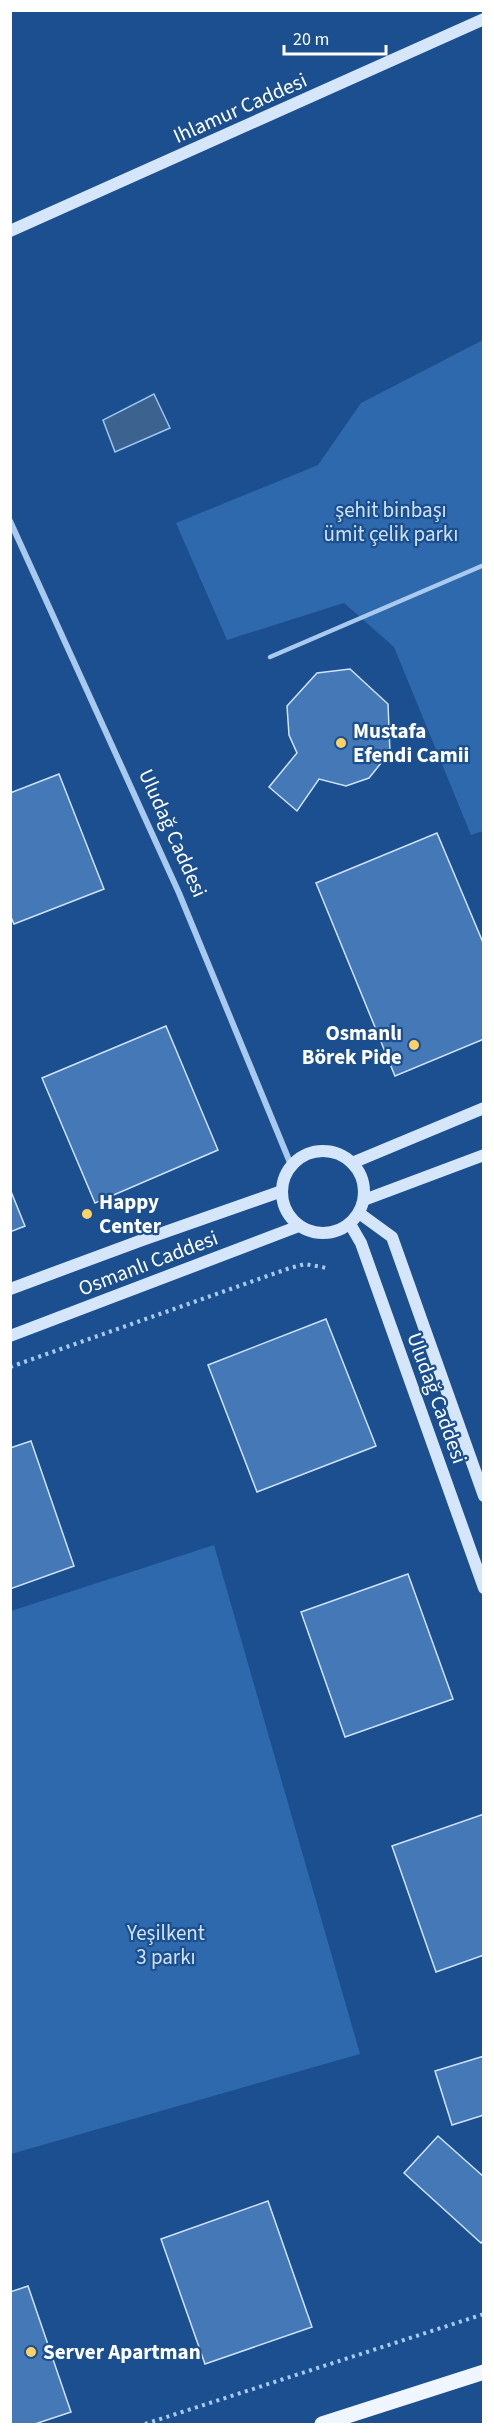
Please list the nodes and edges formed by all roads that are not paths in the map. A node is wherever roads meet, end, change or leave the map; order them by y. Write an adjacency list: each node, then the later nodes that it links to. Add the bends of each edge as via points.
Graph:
1 (483, 19): 2 (street, Ihlamur Caddesi)
2 (10, 231)
3 (10, 521): 9 (street, Uludağ Caddesi, via 179,893)
4 (483, 565): 5 (lane)
5 (270, 657)
6 (483, 1108): 8 (street)
7 (483, 1155): 11 (street)
8 (352, 1162): 9 (street, via 341,1154 315,1151); 11 (street, via 360,1173)
9 (291, 1165): 10 (street)
10 (282, 1191): 14 (street, via 283,1204); 15 (street, Osmanlı Caddesi)
11 (364, 1200): 12 (street)
12 (359, 1213): 13 (street); 17 (street, via 392,1237)
13 (350, 1224): 14 (street, via 325,1233); 18 (street, Uludağ Caddesi, via 361,1243)
14 (299, 1226): 16 (street, Osmanlı Caddesi)
15 (10, 1289)
16 (10, 1336)
17 (483, 1496)
18 (483, 1588)
19 (483, 2372): 20 (main road)
20 (322, 2424)

